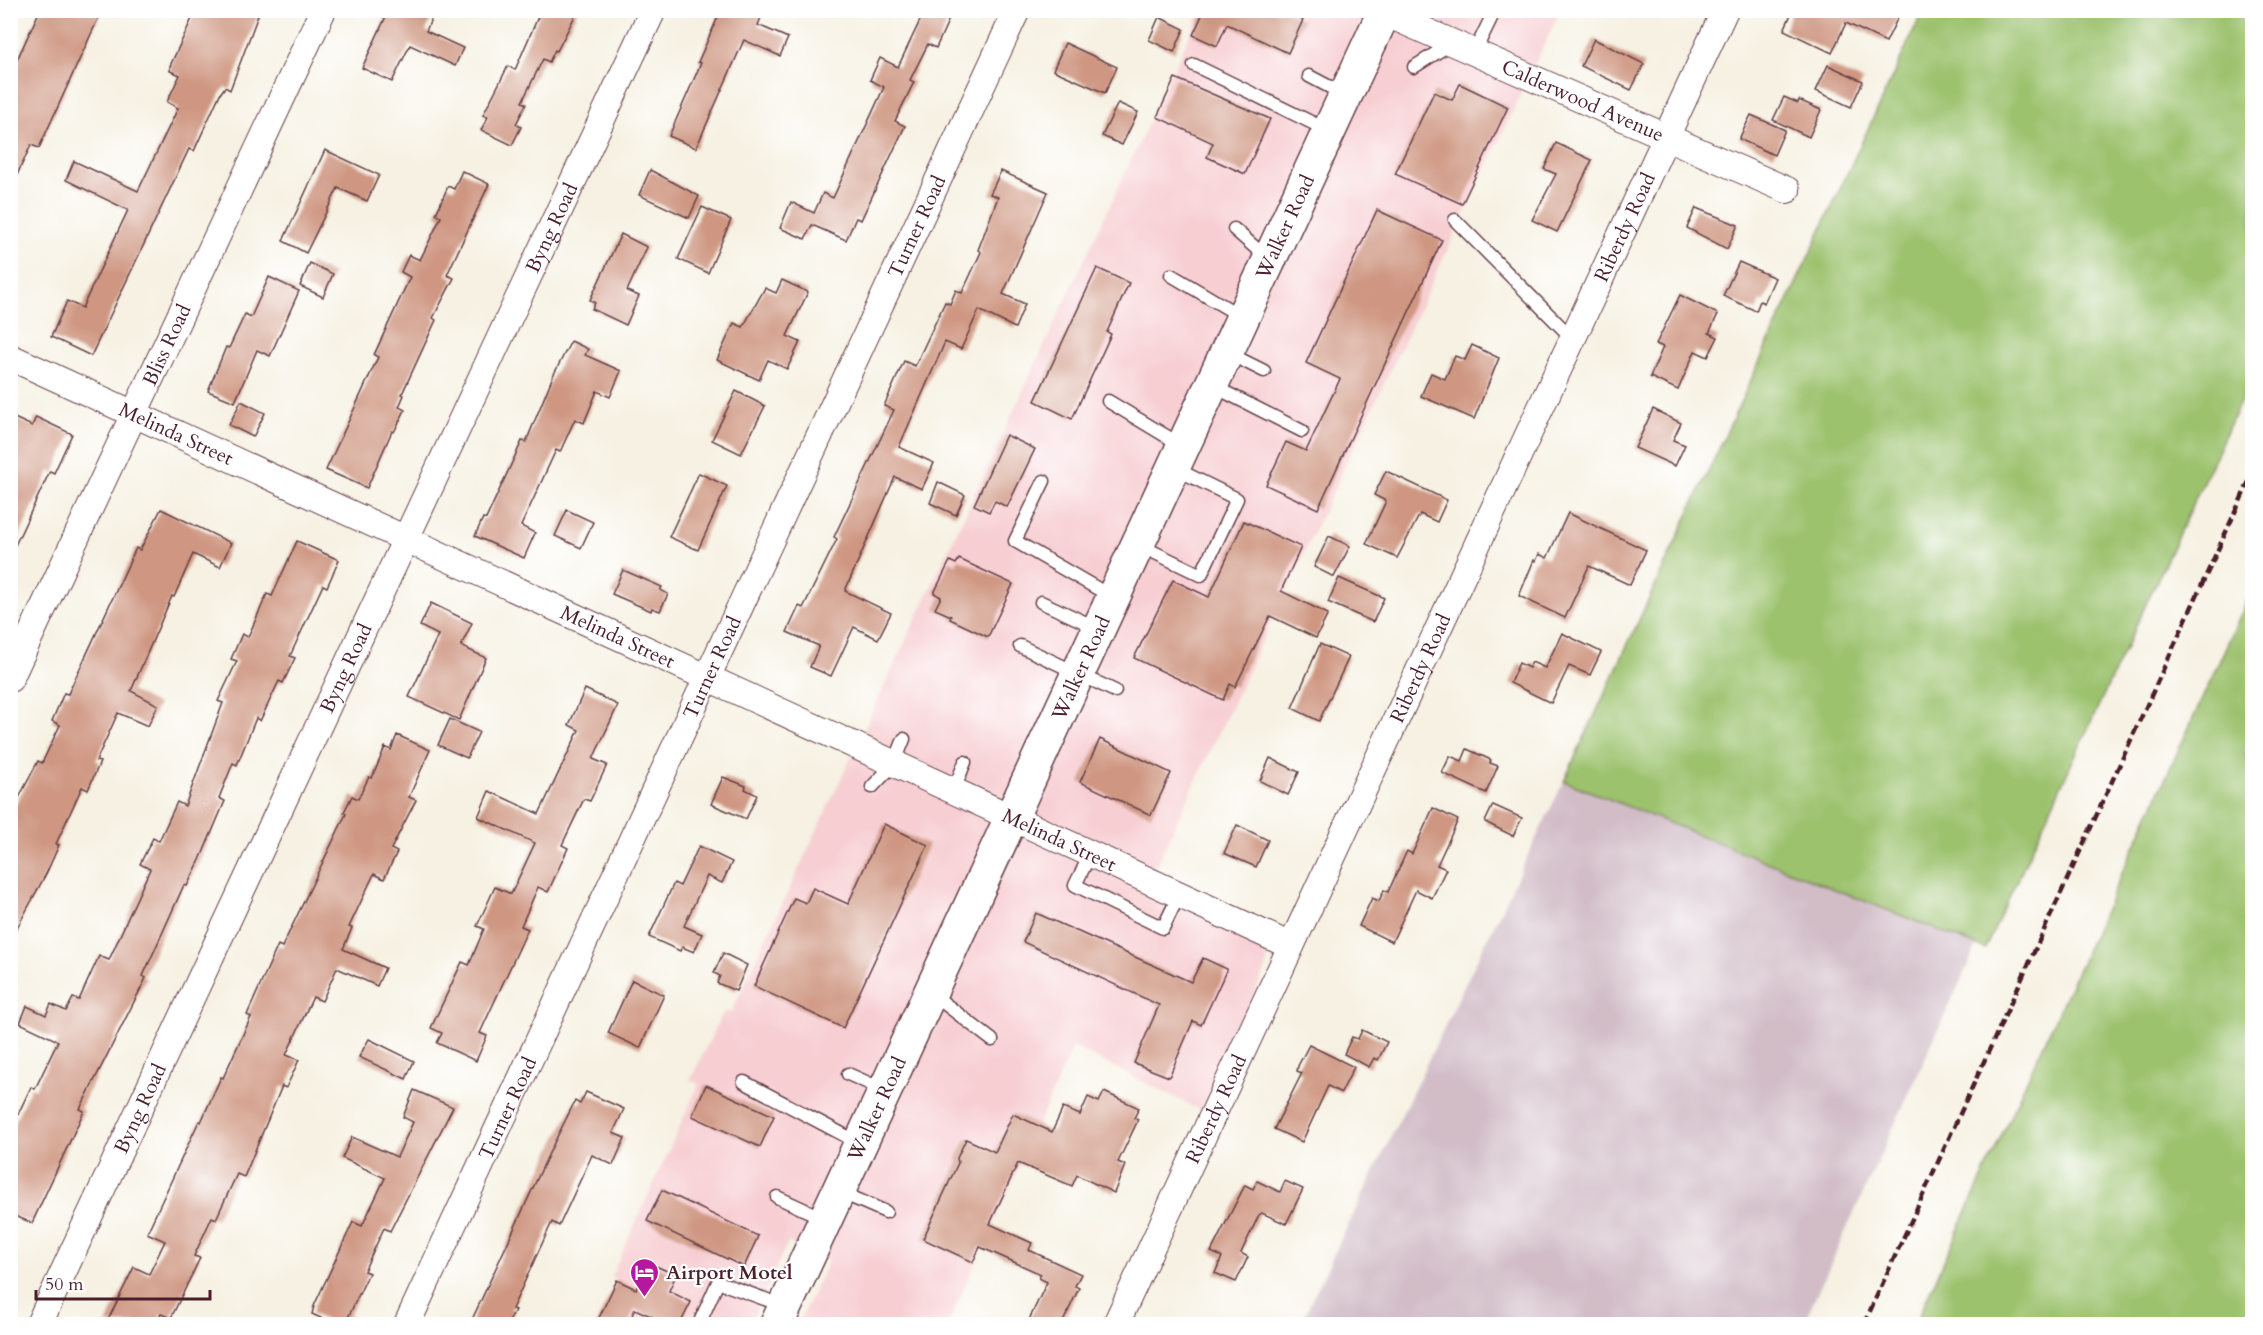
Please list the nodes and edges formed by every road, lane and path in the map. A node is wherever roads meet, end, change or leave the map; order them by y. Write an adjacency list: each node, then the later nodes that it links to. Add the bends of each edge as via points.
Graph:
1 (323, 10): 26 (street, Bliss Road)
2 (652, 10): 30 (street, Byng Road)
3 (1017, 10): 37 (street, Turner Road)
4 (1495, 10): 7 (lane)
5 (1725, 10): 13 (street, Riberdy Road)
6 (1382, 12): 7 (street, Calderwood Avenue); 11 (main road, Walker Road)
7 (1463, 48): 9 (lane); 13 (street, Calderwood Avenue)
8 (1194, 65): 12 (lane)
9 (1414, 67)
10 (1309, 76): 11 (lane)
11 (1346, 95): 12 (main road, Walker Road)
12 (1329, 131): 17 (main road, Walker Road)
13 (1666, 138): 14 (street, Calderwood Avenue); 20 (street, Riberdy Road)
14 (1787, 190)
15 (1455, 220): 20 (lane)
16 (1234, 229): 17 (lane)
17 (1270, 261): 19 (main road, Walker Road)
18 (1171, 275): 19 (lane)
19 (1243, 318): 21 (main road, Walker Road)
20 (1573, 339): 48 (street, Riberdy Road)
21 (1227, 352): 23 (lane); 24 (main road, Walker Road)
22 (10, 357): 26 (street, Melinda Street)
23 (1264, 371)
24 (1212, 385): 27 (lane); 28 (main road, Walker Road)
25 (1108, 401): 28 (lane)
26 (134, 414): 30 (street, Melinda Street); 38 (street, Bliss Road)
27 (1302, 431)
28 (1178, 457): 31 (main road, Walker Road); 31 (lane, via 1237,499 1201,574)
29 (1044, 481): 32 (lane, via 1015,541)
30 (406, 539): 37 (street, Melinda Street); 59 (street, Byng Road)
31 (1138, 544): 32 (main road, Walker Road)
32 (1113, 597): 34 (main road, Walker Road)
33 (1041, 602): 34 (lane)
34 (1099, 629): 36 (main road, Walker Road)
35 (1020, 646): 36 (lane)
36 (1077, 675): 39 (lane); 45 (main road, Walker Road)
37 (707, 678): 42 (street, Melinda Street); 60 (street, Turner Road)
38 (10, 679)
39 (1115, 691)
40 (904, 739): 42 (lane)
41 (965, 762): 44 (lane)
42 (894, 764): 43 (lane); 44 (street, Melinda Street)
43 (872, 788)
44 (953, 792): 45 (street, Melinda Street)
45 (1010, 818): 46 (street, Melinda Street); 49 (main road, Walker Road)
46 (1090, 855): 47 (street, Melinda Street); 47 (lane, via 1075,885 1163,928)
47 (1179, 895): 48 (street, Melinda Street)
48 (1291, 946): 62 (street, Riberdy Road)
49 (930, 992): 50 (lane); 53 (main road, Walker Road)
50 (992, 1040)
51 (848, 1074): 53 (lane)
52 (744, 1082): 54 (lane)
53 (885, 1090): 54 (main road, Walker Road)
54 (860, 1144): 56 (main road, Walker Road)
55 (777, 1197): 56 (lane)
56 (832, 1205): 57 (lane); 58 (main road, Walker Road)
57 (886, 1212)
58 (781, 1316): 61 (lane, via 718,1282)
59 (39, 1324)
60 (407, 1324)
61 (699, 1324)
62 (1116, 1324)

